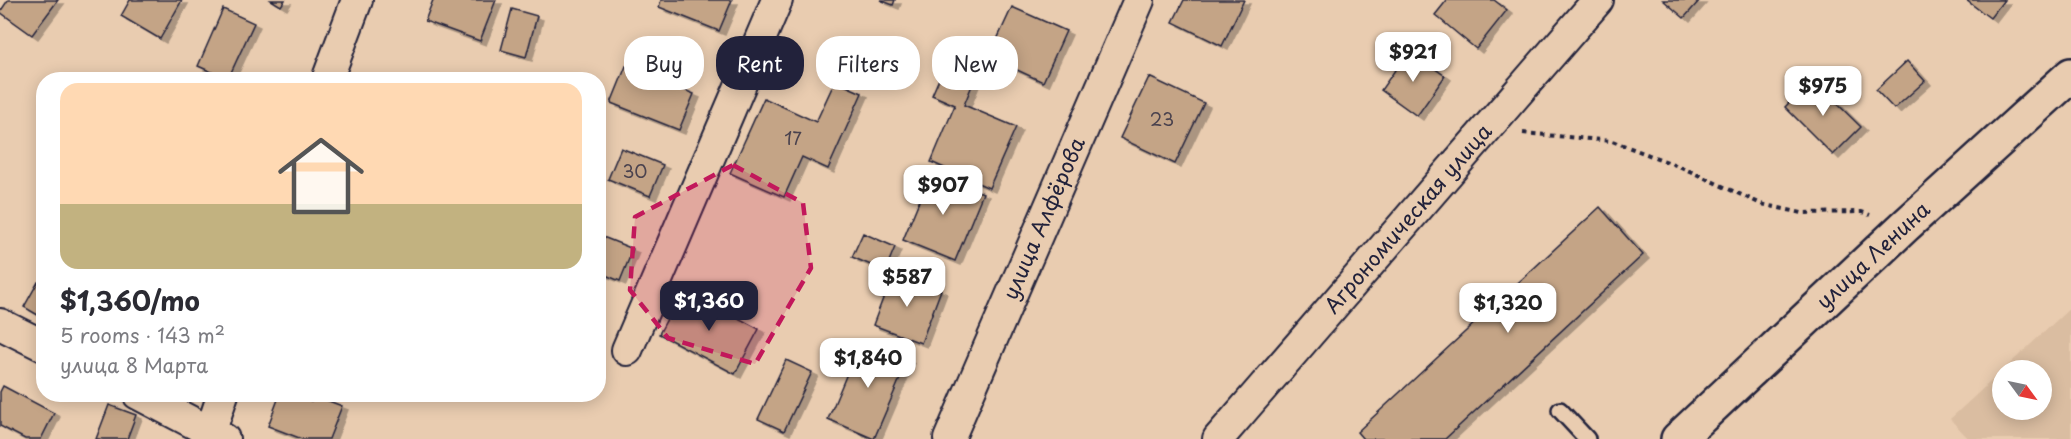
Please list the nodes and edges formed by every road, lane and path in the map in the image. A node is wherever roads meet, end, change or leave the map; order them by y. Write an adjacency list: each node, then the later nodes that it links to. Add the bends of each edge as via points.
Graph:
1 (357, 0): 5 (street)
2 (777, 0): 11 (street)
3 (1139, 0): 16 (street, улица Алфёрова)
4 (1598, 0): 7 (street, Агрономическая улица)
5 (330, 72)
6 (2071, 75): 8 (street, улица Ленина)
7 (1486, 131): 8 (path, via 1612,141 1761,204 1802,213 1862,212); 17 (street, Агрономическая улица)
8 (1905, 226): 19 (street, улица Ленина)
9 (0, 324): 10 (street)
10 (36, 342)
11 (627, 350)
12 (152, 402): 15 (street)
13 (221, 402): 15 (street)
14 (1560, 410): 18 (lane)
15 (214, 437)
16 (949, 439)
17 (1218, 439)
18 (1587, 439)
19 (1678, 439)

